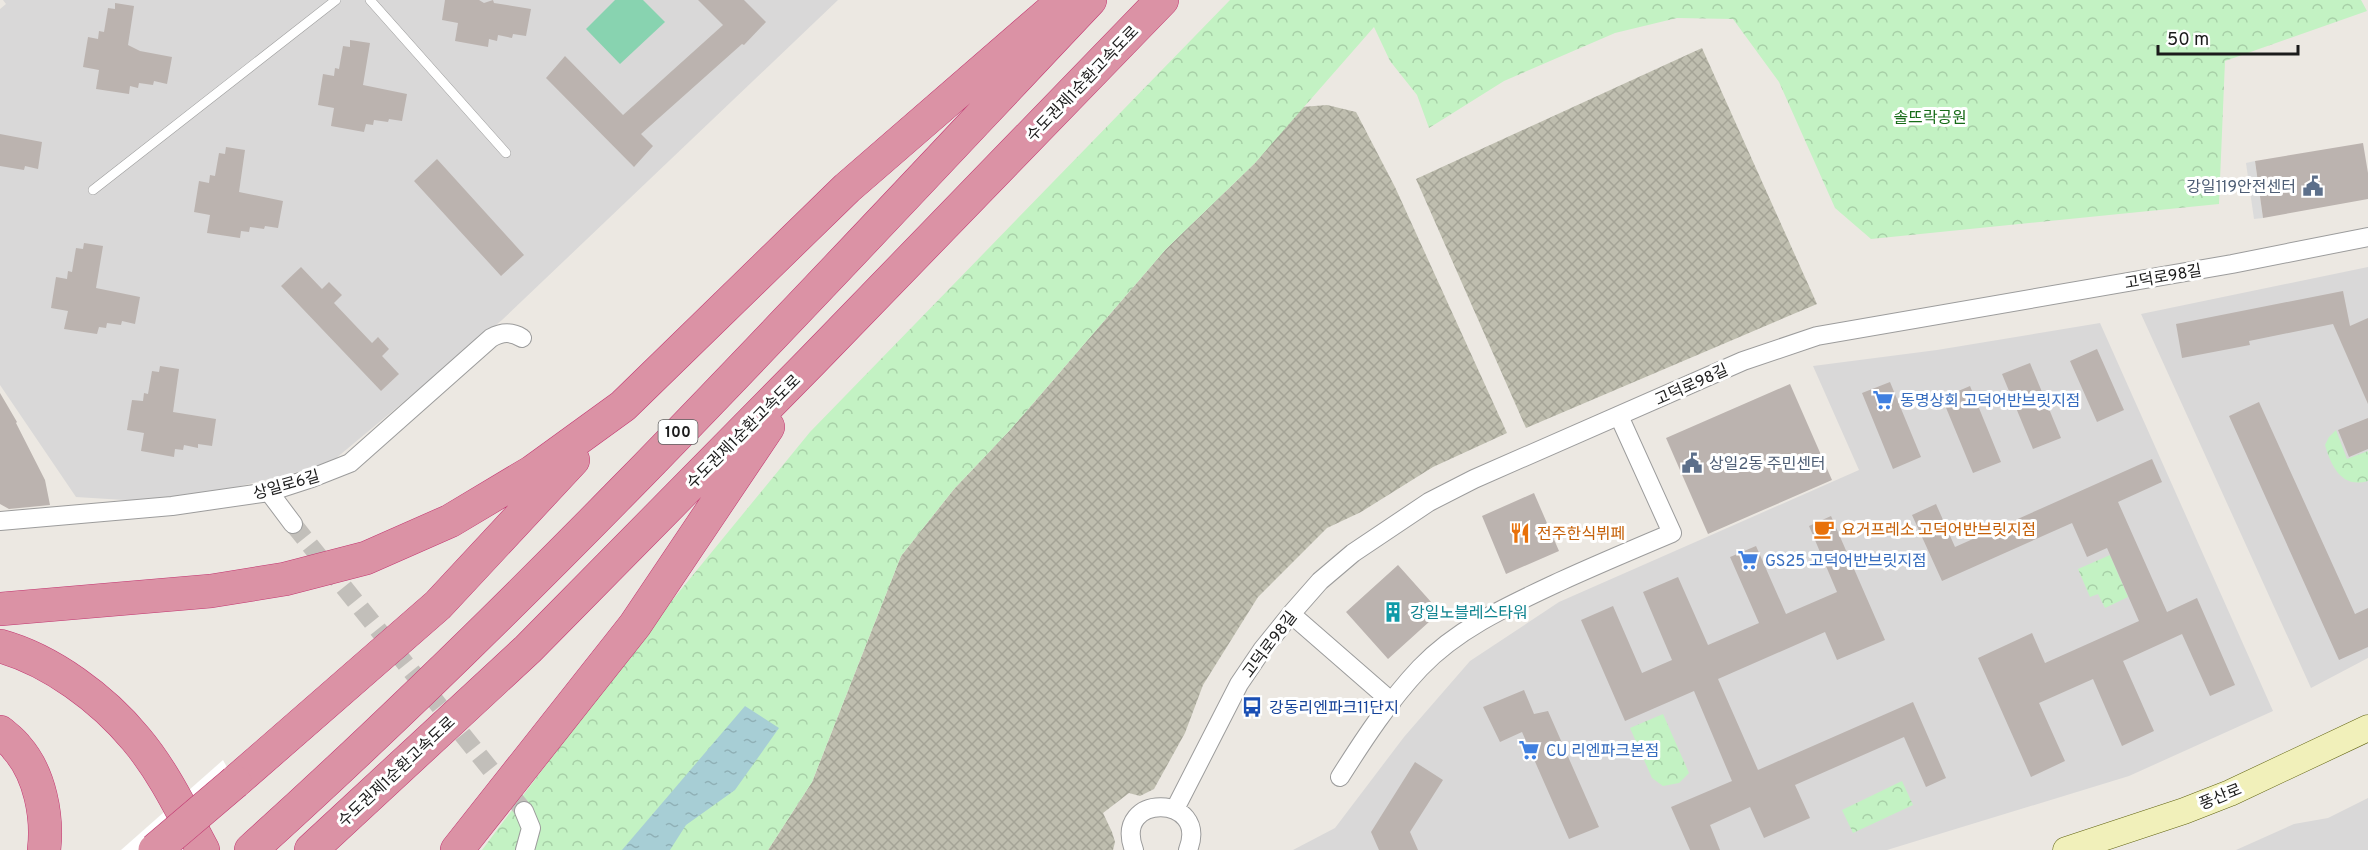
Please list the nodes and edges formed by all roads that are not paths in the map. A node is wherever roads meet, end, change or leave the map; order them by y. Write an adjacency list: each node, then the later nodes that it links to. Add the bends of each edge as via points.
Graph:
1 (336, 0): 7 (lane)
2 (370, 0): 6 (lane)
3 (1064, 0): 11 (highway, via 847,188)
4 (1090, 0): 28 (highway, 100, via 770,339 490,625)
5 (1162, 0): 10 (highway, 수도권제1순환고속도로 / 100)
6 (506, 153)
7 (93, 190)
8 (2368, 237): 12 (street, 고덕로98길, via 1817,336 1743,361)
9 (522, 338): 13 (street, 상일로6길, via 507,333 491,338 350,463)
10 (812, 361): 29 (highway, 수도권제1순환고속도로 / 100, via 528,649); 30 (highway, via 634,625)
11 (623, 406): 16 (highway, via 532,472 450,521 366,558 285,579 211,591); 26 (highway, bridge, via 438,605)
12 (1619, 416): 17 (street, 고덕로98길, via 1429,502 1353,553 1320,581); 19 (street, via 1671,533 1490,616 1453,639 1421,667)
13 (269, 492): 14 (street, 상일로6길, via 172,506); 15 (street)
14 (0, 522)
15 (293, 524)
16 (0, 609)
17 (1291, 614): 19 (street); 23 (street, 고덕로98길, via 1239,684)
18 (0, 646): 27 (highway, via 63,676 103,706 136,739 168,786)
19 (1392, 702): 22 (street)
20 (2368, 728): 34 (street, 풍산로, via 2230,793)
21 (0, 732): 25 (highway, via 18,748 37,786 45,823)
22 (1340, 777)
23 (1174, 810): 32 (street, via 1153,807 1138,817 1132,825); 33 (street, via 1187,820 1191,839)
24 (524, 811): 31 (street, via 531,828)
25 (44, 850)
26 (155, 850)
27 (203, 850)
28 (251, 850)
29 (311, 850)
30 (457, 850)
31 (525, 850)
32 (1134, 850)
33 (1188, 850)
34 (2066, 850)

